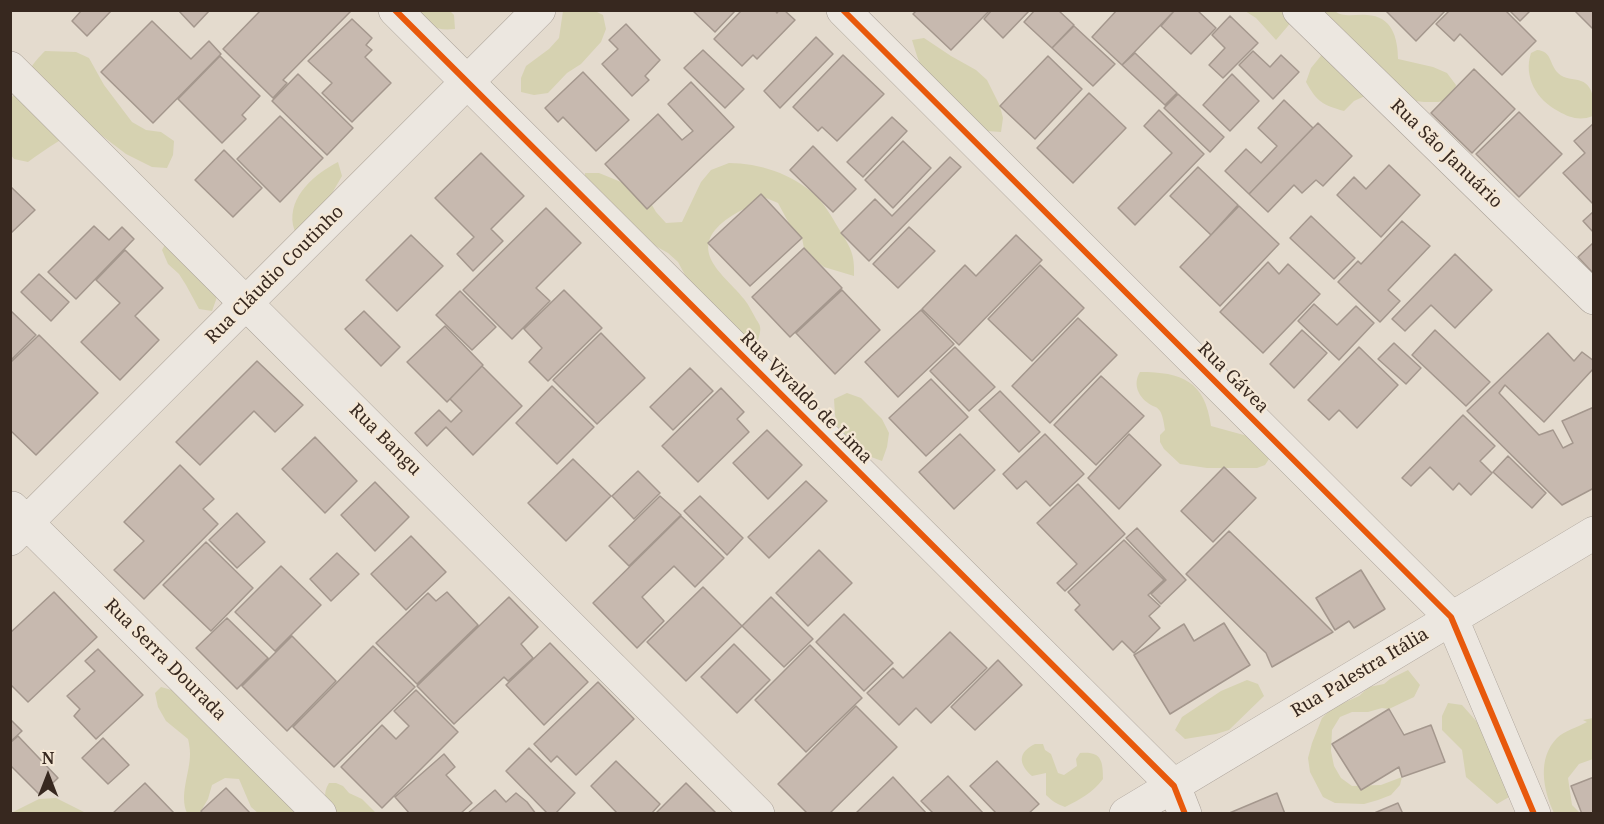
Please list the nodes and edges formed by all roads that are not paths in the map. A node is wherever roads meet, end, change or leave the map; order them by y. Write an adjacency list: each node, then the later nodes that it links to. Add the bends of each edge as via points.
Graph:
1 (395, 10): 6 (street, Rua Vivaldo de Lima)
2 (539, 10): 6 (street, Rua Cláudio Coutinho)
3 (843, 10): 11 (street, Rua Gávea)
4 (1299, 10): 7 (street, Rua São Januário)
5 (10, 68): 8 (street, Rua Bangu)
6 (467, 82): 8 (street, Rua Cláudio Coutinho); 12 (street, Rua Vivaldo de Lima)
7 (1593, 298)
8 (247, 302): 9 (street, Rua Cláudio Coutinho); 14 (street, Rua Bangu)
9 (16, 523): 13 (street, Rua Serra Dourada)
10 (1593, 533): 11 (street, Rua Palestra Itália)
11 (1451, 617): 12 (street, Rua Palestra Itália); 16 (street, Rua Gávea)
12 (1180, 800): 15 (street, Rua Palestra Itália)
13 (320, 813)
14 (758, 813)
15 (1126, 813)
16 (1534, 813)

